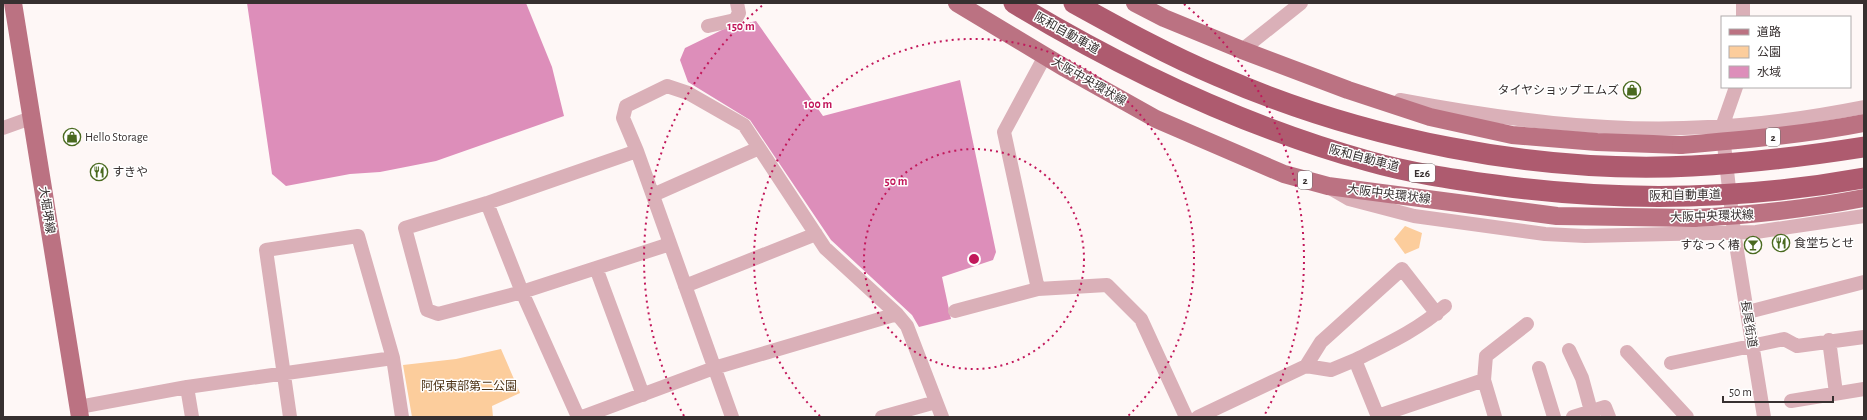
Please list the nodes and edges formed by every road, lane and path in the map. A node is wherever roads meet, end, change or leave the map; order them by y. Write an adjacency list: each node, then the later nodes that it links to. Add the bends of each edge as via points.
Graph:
1 (13, 3): 16 (main road, 大堀堺線)
2 (737, 3): 10 (street, via 739,13 735,20)
3 (957, 3): 12 (main road, 大阪中央環状線 / 2)
4 (1014, 3): 23 (highway, 阪和自動車道 / E26, bridge, via 1121,63 1207,104 1286,135 1369,161 1446,179 1537,191 1614,196 1696,196 1771,192)
5 (1074, 3): 20 (highway, bridge, via 1218,76 1301,107 1375,130 1447,148 1536,160 1612,166 1690,166 1764,161)
6 (1135, 3): 11 (main road, 2, via 1164,18)
7 (1301, 3): 11 (street)
8 (1742, 3): 9 (street)
9 (1743, 16)
10 (708, 26)
11 (1242, 50): 14 (main road, 2)
12 (1045, 56): 24 (main road, 大阪中央環状線 / 2, via 1156,119 1284,174); 35 (street, via 1004,132)
13 (1736, 88): 18 (street)
14 (1348, 90): 17 (main road, 2, bridge, via 1430,117 1512,135 1597,142 1681,145 1820,132); 18 (street, via 1513,119 1643,128)
15 (1864, 107): 18 (street, via 1817,116)
16 (31, 118): 19 (street); 61 (main road, 大堀堺線)
17 (1864, 123)
18 (1722, 126): 29 (street, 長尾街道)
19 (3, 128)
20 (1864, 147)
21 (759, 148): 22 (street, via 744,126 688,93 667,86 626,106 623,118); 25 (street); 30 (street)
22 (637, 151): 25 (street); 27 (street)
23 (1864, 178)
24 (1328, 186): 26 (main road, 大阪中央環状線 / 2, bridge, via 1557,216 1694,218 1760,214); 29 (street, via 1349,199 1414,216 1545,234 1585,236)
25 (653, 195): 31 (street)
26 (1864, 198)
27 (487, 203): 36 (street); 36 (street, via 405,228 428,310 438,314)
28 (1864, 216): 29 (street, via 1756,232)
29 (1734, 232): 38 (street, 長尾街道)
30 (816, 234): 34 (street); 39 (street, via 825,248)
31 (670, 244): 32 (street); 34 (street)
32 (596, 268): 36 (street); 57 (street)
33 (1864, 282): 38 (street)
34 (685, 286): 50 (street)
35 (1038, 289): 37 (street); 70 (street, via 1107,285 1141,319)
36 (522, 292): 65 (street)
37 (955, 311)
38 (1748, 312): 43 (street, 長尾街道)
39 (897, 314): 50 (street); 59 (street, via 907,326)
40 (1526, 324): 53 (street, via 1486,356)
41 (1864, 337): 42 (street)
42 (1829, 340): 43 (street, via 1797,346 1784,339); 56 (street)
43 (1752, 346): 48 (street); 78 (street, 長尾街道)
44 (1569, 350): 60 (street, via 1582,378)
45 (1627, 352): 77 (street)
46 (393, 358): 52 (street); 52 (street, via 358,236 266,250); 64 (street)
47 (1355, 360): 49 (street, via 1332,370); 49 (street, via 1397,340 1427,322 1441,310 1402,269 1321,342); 72 (street)
48 (1671, 363)
49 (1306, 366): 71 (street)
50 (714, 368): 57 (street); 67 (street)
51 (1539, 368): 74 (street)
52 (283, 374): 54 (street); 63 (street)
53 (1484, 380): 72 (street); 73 (street)
54 (187, 387): 61 (street); 62 (street)
55 (1864, 389): 56 (street)
56 (1836, 393): 58 (street)
57 (643, 395): 66 (street)
58 (1791, 401)
59 (936, 402): 68 (street); 69 (street)
60 (1591, 411): 75 (street); 76 (street, via 1605,406)
61 (80, 412)
62 (192, 417)
63 (290, 417)
64 (402, 417)
65 (578, 417)
66 (582, 417)
67 (732, 417)
68 (882, 417)
69 (942, 417)
70 (1186, 417)
71 (1198, 417)
72 (1378, 417)
73 (1495, 417)
74 (1554, 417)
75 (1573, 417)
76 (1609, 417)
77 (1687, 417)
78 (1764, 417)

